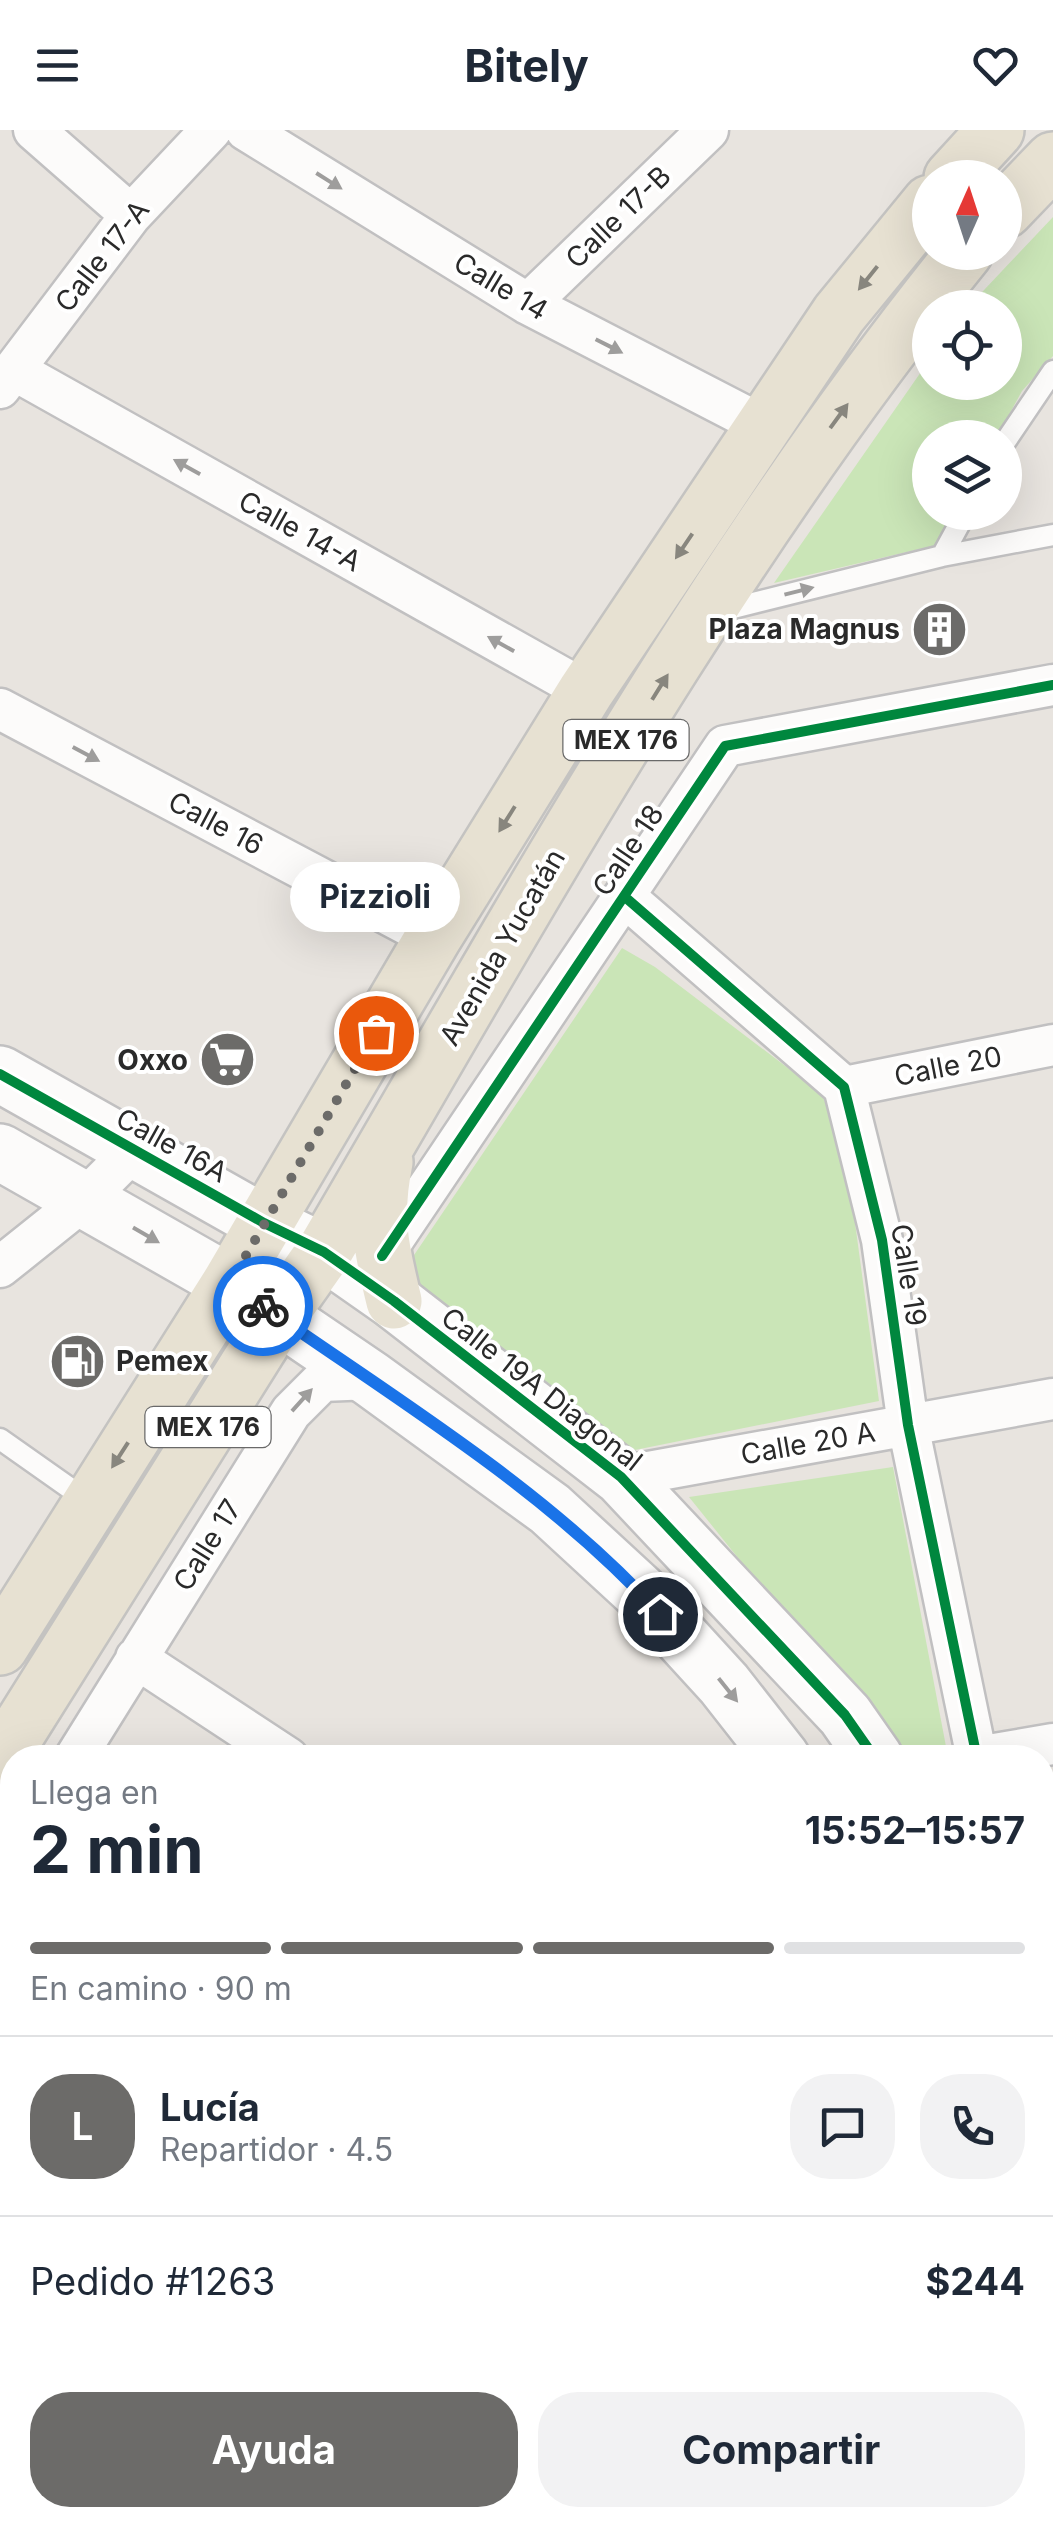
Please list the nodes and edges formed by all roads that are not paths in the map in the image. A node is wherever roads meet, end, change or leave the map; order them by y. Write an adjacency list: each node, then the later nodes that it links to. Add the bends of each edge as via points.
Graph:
1 (34, 130): 9 (street)
2 (211, 130): 9 (street, Calle 17-A)
3 (246, 130): 12 (street, Calle 14, one-way to 12)
4 (708, 130): 12 (street, Calle 17-B)
5 (996, 130): 6 (main road)
6 (968, 160)
7 (1053, 160): 8 (main road)
8 (1022, 192)
9 (131, 215): 14 (street, Calle 17-A)
10 (912, 225): 16 (main road, MEX 176, one-way to 16, via 839,314)
11 (952, 270): 20 (main road, Avenida Yucatán / MEX 176, one-way to 11, via 839,416)
12 (528, 304): 16 (street, Calle 14, one-way to 16)
13 (1053, 370): 15 (lane)
14 (7, 379): 22 (street, Calle 14-A, one-way to 14)
15 (1020, 420)
16 (764, 426): 22 (main road, MEX 176, one-way to 22)
17 (956, 530): 19 (lane)
18 (1053, 535): 19 (lane)
19 (942, 556): 20 (lane, one-way to 19)
20 (704, 615): 29 (main road, Avenida Yucatán / MEX 176, one-way to 20)
21 (1053, 685): 24 (street, Calle 18, via 725,746)
22 (586, 691): 25 (main road, MEX 176, one-way to 25)
23 (0, 708): 25 (street, Calle 16, one-way to 25)
24 (625, 897): 28 (street); 36 (street, Calle 18)
25 (432, 938): 33 (main road, MEX 176)
26 (1053, 1045): 28 (street, Calle 20)
27 (0, 1074): 30 (street, Calle 16A)
28 (844, 1087): 41 (street, Calle 19, via 882,1240)
29 (389, 1142): 34 (main road, Avenida Yucatán / MEX 176); 36 (main road, via 378,1222)
30 (134, 1150): 32 (street); 33 (street, Calle 16A)
31 (0, 1152): 32 (street)
32 (84, 1200): 35 (street); 37 (street, one-way to 37)
33 (264, 1223): 34 (street, Calle 16A); 37 (main road, MEX 176)
34 (324, 1252): 36 (street, Calle 19A Diagonal); 38 (main road, Avenida Yucatán / MEX 176)
35 (0, 1268)
36 (388, 1279): 43 (street, Calle 19A Diagonal)
37 (230, 1283): 38 (street); 44 (main road, MEX 176, one-way to 44)
38 (278, 1317): 39 (street); 47 (main road, Avenida Yucatán / MEX 176)
39 (371, 1379): 46 (street, Calle 17, one-way to 39, via 300,1401 322,1381); 50 (street, one-way to 50, via 550,1509 639,1591)
40 (1053, 1400): 41 (street, Calle 20 A)
41 (908, 1425): 43 (street, Calle 20 A); 52 (street, Calle 19)
42 (0, 1438): 44 (lane)
43 (622, 1477): 51 (street, Calle 19A Diagonal)
44 (90, 1502): 45 (main road, MEX 176)
45 (0, 1647)
46 (136, 1658): 48 (street, Calle 17); 49 (street)
47 (9, 1745)
48 (82, 1745)
49 (268, 1745)
50 (772, 1745)
51 (866, 1745)
52 (975, 1745)

